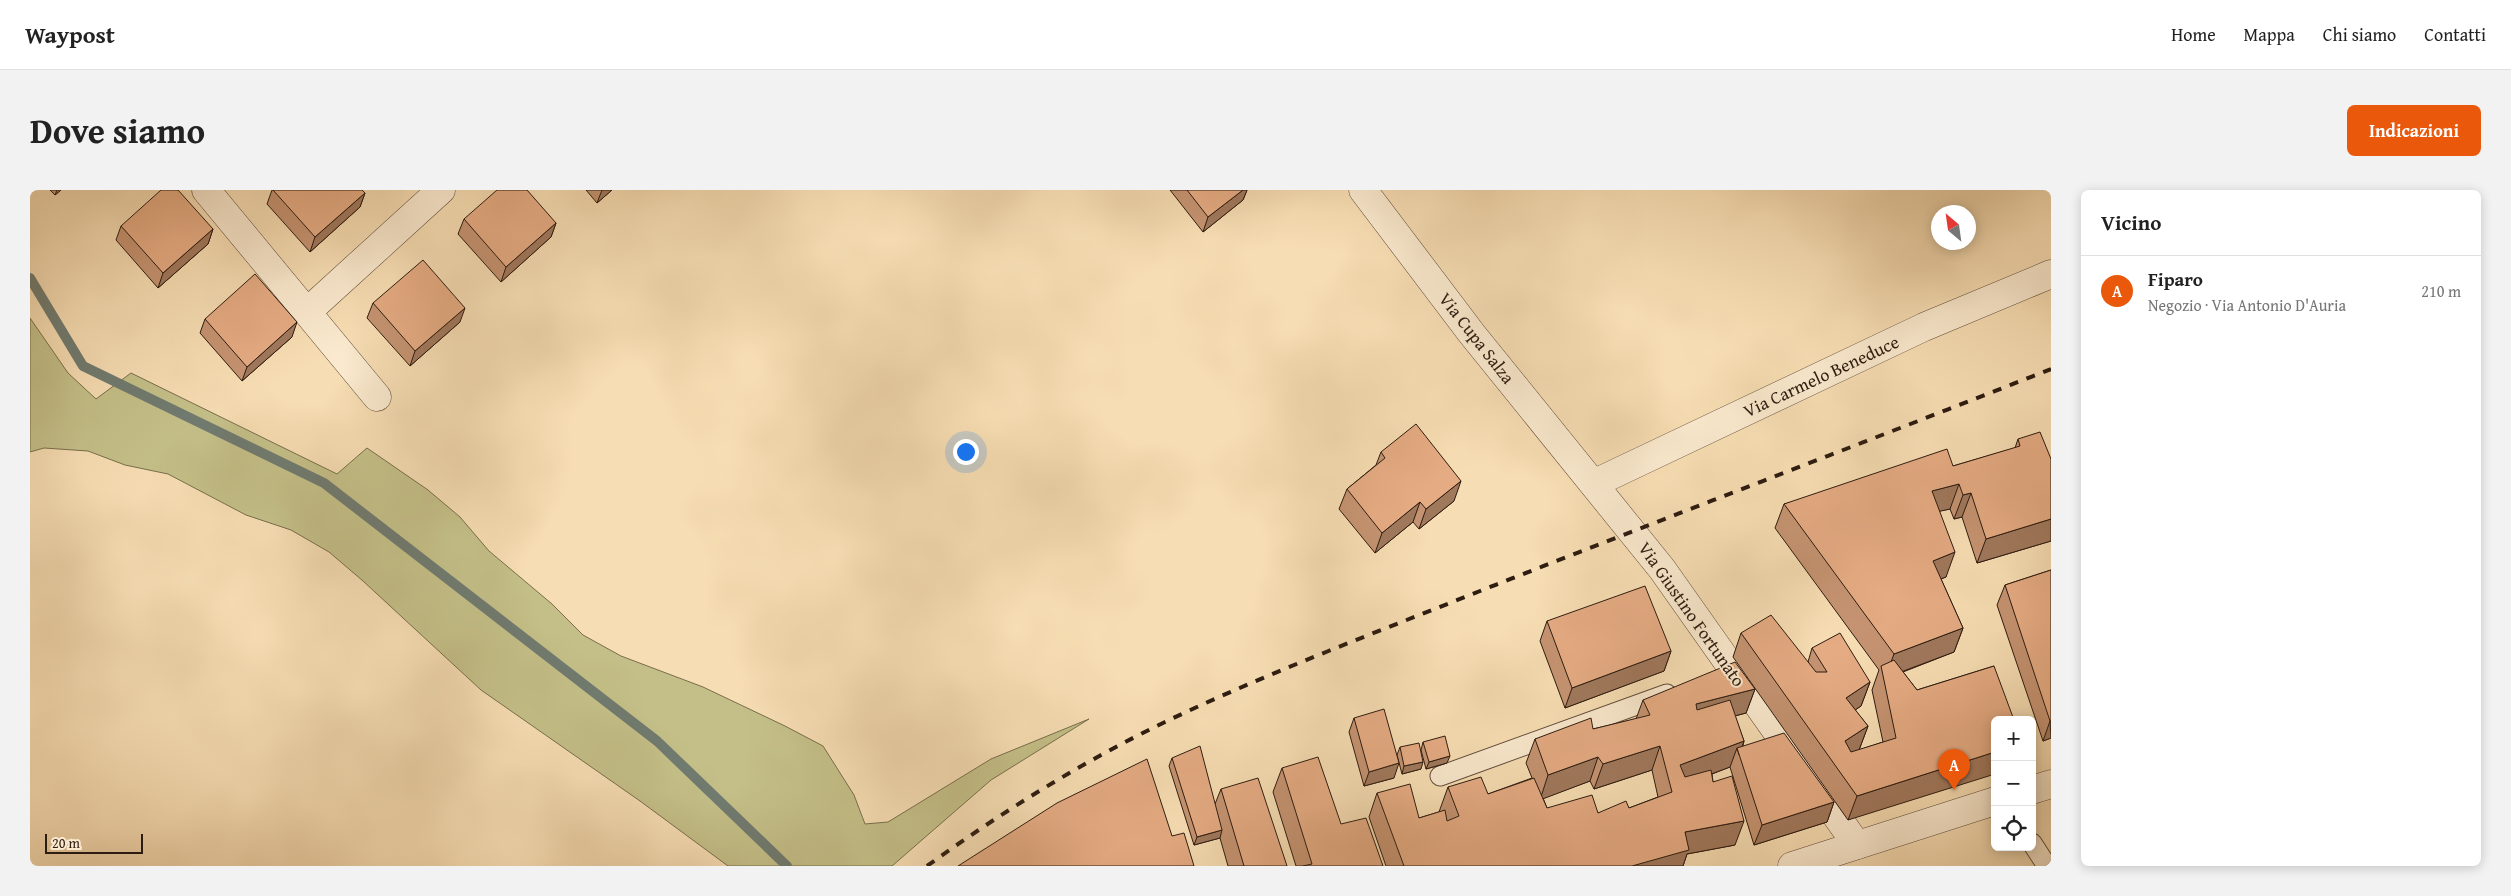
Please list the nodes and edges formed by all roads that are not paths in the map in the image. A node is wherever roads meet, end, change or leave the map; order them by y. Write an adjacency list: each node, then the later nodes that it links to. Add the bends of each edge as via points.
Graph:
1 (206, 190): 5 (street)
2 (441, 190): 5 (street)
3 (1362, 190): 7 (street, Via Cupa Salza, via 1472,334)
4 (2051, 274): 7 (street, Via Carmelo Beneduce, via 1924,327)
5 (307, 312): 6 (street)
6 (377, 397)
7 (1594, 483): 13 (street, Via Giustino Fortunato, via 1662,569 1722,673)
8 (1686, 687): 9 (lane)
9 (1440, 776)
10 (2051, 784): 11 (street)
11 (2036, 789)
12 (1991, 802): 13 (street)
13 (1857, 845): 15 (street)
14 (2036, 849): 16 (lane)
15 (1792, 866)
16 (2047, 866)

